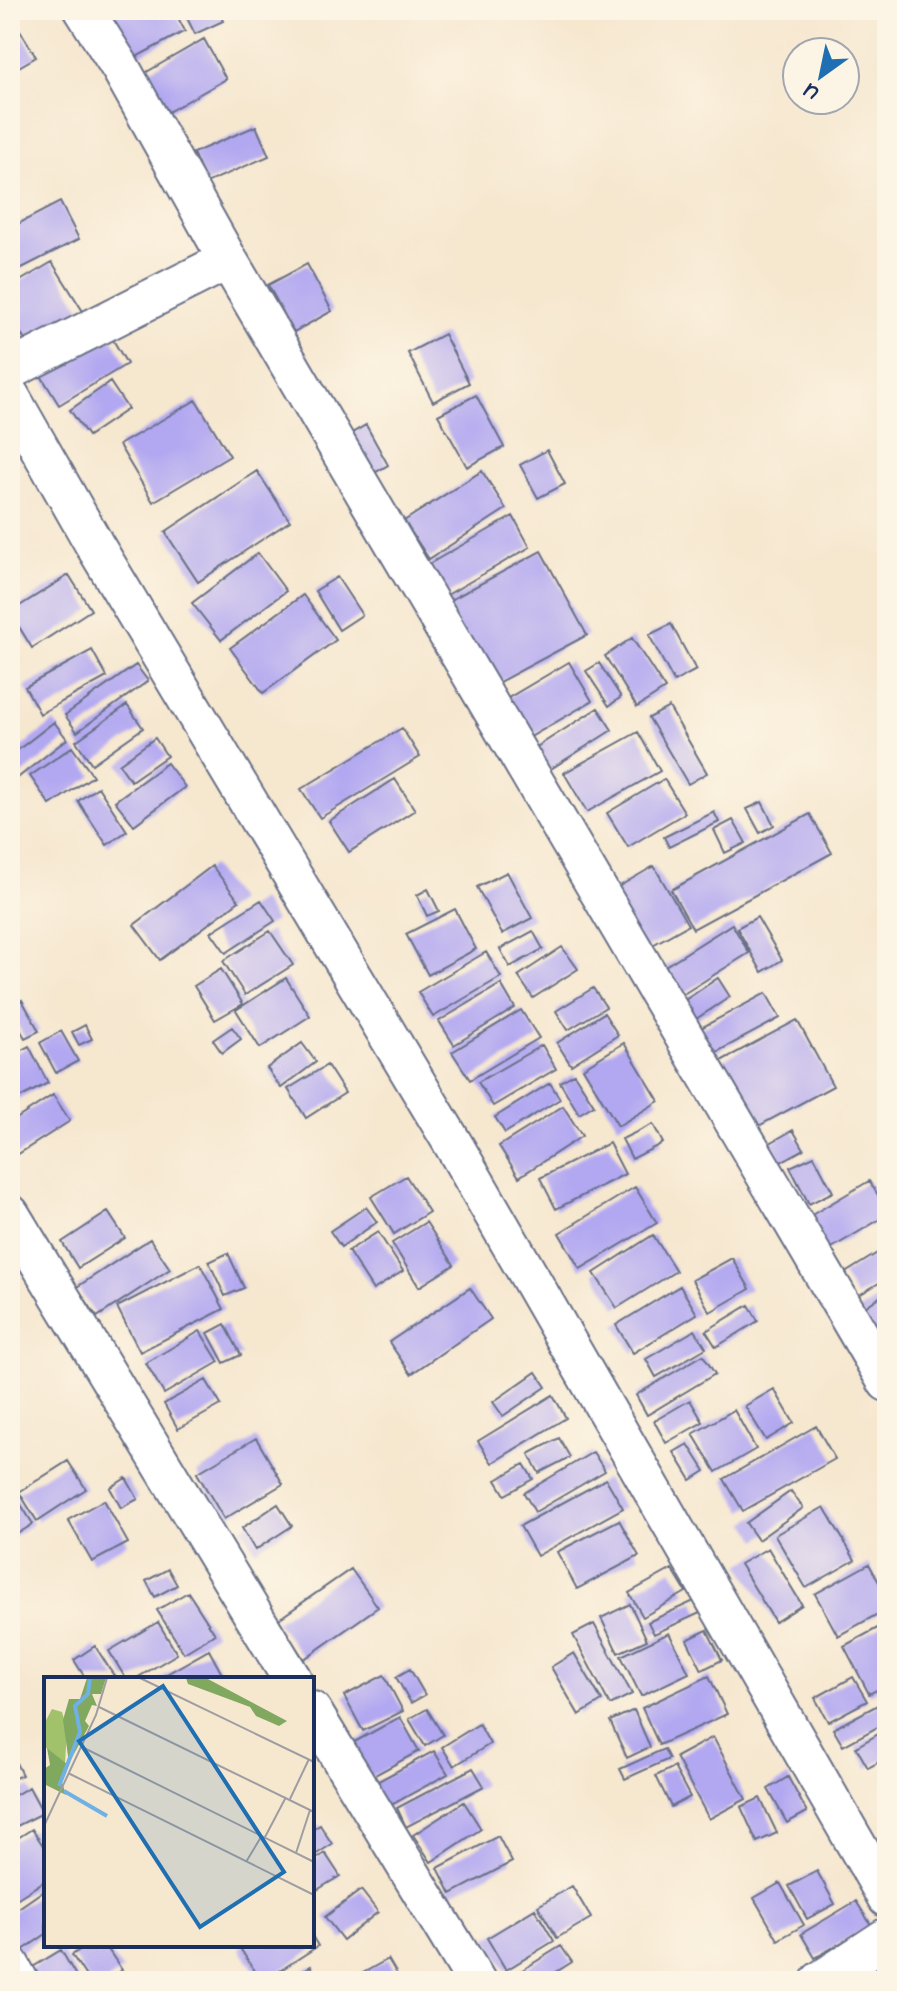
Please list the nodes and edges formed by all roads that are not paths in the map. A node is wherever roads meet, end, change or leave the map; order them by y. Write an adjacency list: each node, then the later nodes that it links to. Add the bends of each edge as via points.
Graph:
1 (84, 10): 2 (street)
2 (228, 260): 3 (street); 6 (street)
3 (10, 370)
4 (10, 396): 9 (street, via 456,1149)
5 (10, 1214): 7 (street)
6 (887, 1382)
7 (291, 1677)
8 (314, 1714): 13 (street)
9 (887, 1898)
10 (887, 1937): 14 (street)
11 (10, 1965): 12 (street)
12 (19, 1981)
13 (476, 1981)
14 (820, 1981)

